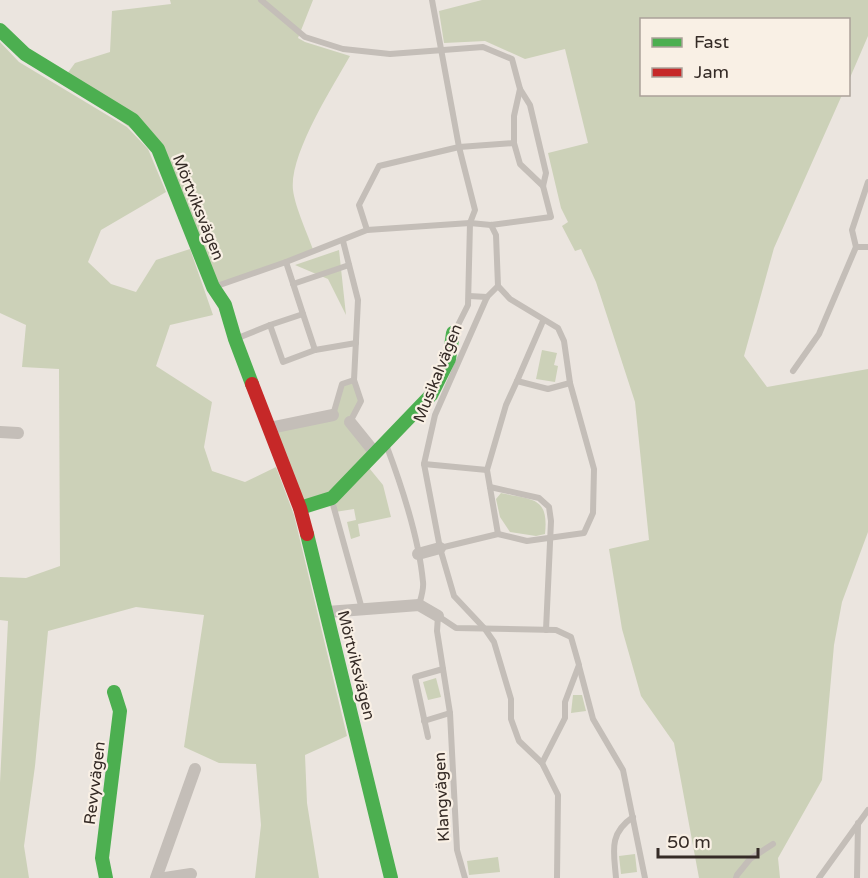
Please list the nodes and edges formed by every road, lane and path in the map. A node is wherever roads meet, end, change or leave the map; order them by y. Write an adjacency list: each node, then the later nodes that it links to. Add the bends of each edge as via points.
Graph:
1 (261, 0): 4 (lane, via 305,37 343,49 390,54)
2 (432, 0): 4 (lane, Musikalvägen)
3 (0, 30): 20 (street, Mörtviksvägen, via 26,54 133,120 158,149)
4 (441, 49): 5 (lane, via 483,47 513,59); 7 (lane, Musikalvägen)
5 (520, 89): 6 (lane); 9 (lane, via 530,105 546,174)
6 (514, 143): 7 (lane); 9 (lane, via 520,164)
7 (459, 147): 10 (lane, Musikalvägen, via 475,210); 12 (lane, via 379,166 359,206)
8 (868, 182): 14 (lane, via 852,230)
9 (543, 186): 11 (lane, via 551,217)
10 (470, 223): 11 (lane); 12 (lane); 21 (lane, Musikalvägen)
11 (491, 225): 19 (lane, via 496,235)
12 (367, 230): 13 (lane)
13 (343, 241): 16 (lane); 17 (lane)
14 (856, 247): 15 (lane); 30 (lane, via 819,334)
15 (868, 247)
16 (286, 262): 18 (lane); 20 (lane)
17 (349, 265): 18 (lane); 28 (lane, via 358,300)
18 (293, 284): 23 (lane)
19 (498, 286): 22 (lane, Musikalvägen); 24 (lane)
20 (213, 287): 27 (street, Mörtviksvägen, via 225,305)
21 (470, 296): 22 (lane); 26 (lane, Musikalvägen)
22 (487, 297): 40 (lane, Musikalvägen, via 435,415)
23 (303, 314): 25 (lane); 29 (lane)
24 (543, 321): 32 (lane); 33 (lane, via 558,328 564,340)
25 (270, 325): 27 (lane); 29 (lane, via 283,362)
26 (453, 333): 39 (street, Musikalvägen, via 449,359 431,394)
27 (235, 339): 36 (street, Mörtviksvägen)
28 (356, 342): 29 (lane); 31 (lane)
29 (315, 350)
30 (793, 371)
31 (354, 380): 34 (lane, via 342,384); 35 (lane, via 361,401)
32 (517, 381): 33 (lane, via 548,388); 41 (lane)
33 (570, 383): 46 (lane, via 594,470 593,513 584,534)
34 (333, 414): 36 (street)
35 (350, 422): 39 (street)
36 (270, 428): 44 (street, Mörtviksvägen)
37 (0, 432): 38 (street)
38 (18, 433)
39 (380, 448): 43 (street, Musikalvägen); 48 (lane, via 402,486)
40 (424, 464): 41 (lane); 47 (lane, Musikalvägen)
41 (487, 470): 42 (lane)
42 (490, 487): 45 (lane); 46 (lane, via 539,498 549,507)
43 (332, 498): 44 (street, Musikalvägen); 50 (lane)
44 (300, 508): 51 (street, Mörtviksvägen)
45 (498, 534): 46 (lane, via 527,542); 47 (lane)
46 (551, 537): 54 (lane)
47 (440, 548): 48 (street); 53 (lane, Musikalvägen, via 453,596)
48 (418, 554): 49 (lane, via 423,584)
49 (419, 605): 50 (street); 52 (street)
50 (362, 610): 51 (street)
51 (327, 612): 71 (street, Mörtviksvägen)
52 (438, 616): 53 (lane, via 456,628); 56 (lane, Klangvägen)
53 (485, 629): 54 (lane); 61 (lane, via 494,642 519,741)
54 (546, 630): 55 (lane, via 556,630 571,638)
55 (579, 665): 61 (lane, via 565,702 565,718); 64 (lane, via 593,719 623,770)
56 (443, 669): 58 (lane, Klangvägen); 59 (lane, Klangvägen, via 415,677)
57 (114, 692): 68 (street, Revyvägen, via 120,711 102,858)
58 (450, 713): 59 (lane); 72 (lane, Klangvägen, via 457,850)
59 (424, 721): 60 (lane, Klangvägen)
60 (428, 737)
61 (542, 763): 73 (lane, via 558,795)
62 (195, 769): 69 (street)
63 (868, 810): 65 (lane)
64 (633, 817): 74 (lane, via 621,825 614,847); 75 (lane)
65 (858, 823): 77 (lane); 78 (lane)
66 (773, 844): 76 (lane, via 750,859)
67 (190, 874): 70 (street)
68 (106, 878)
69 (156, 878)
70 (165, 878)
71 (391, 878)
72 (465, 878)
73 (557, 878)
74 (616, 878)
75 (645, 878)
76 (736, 878)
77 (819, 878)
78 (857, 878)

